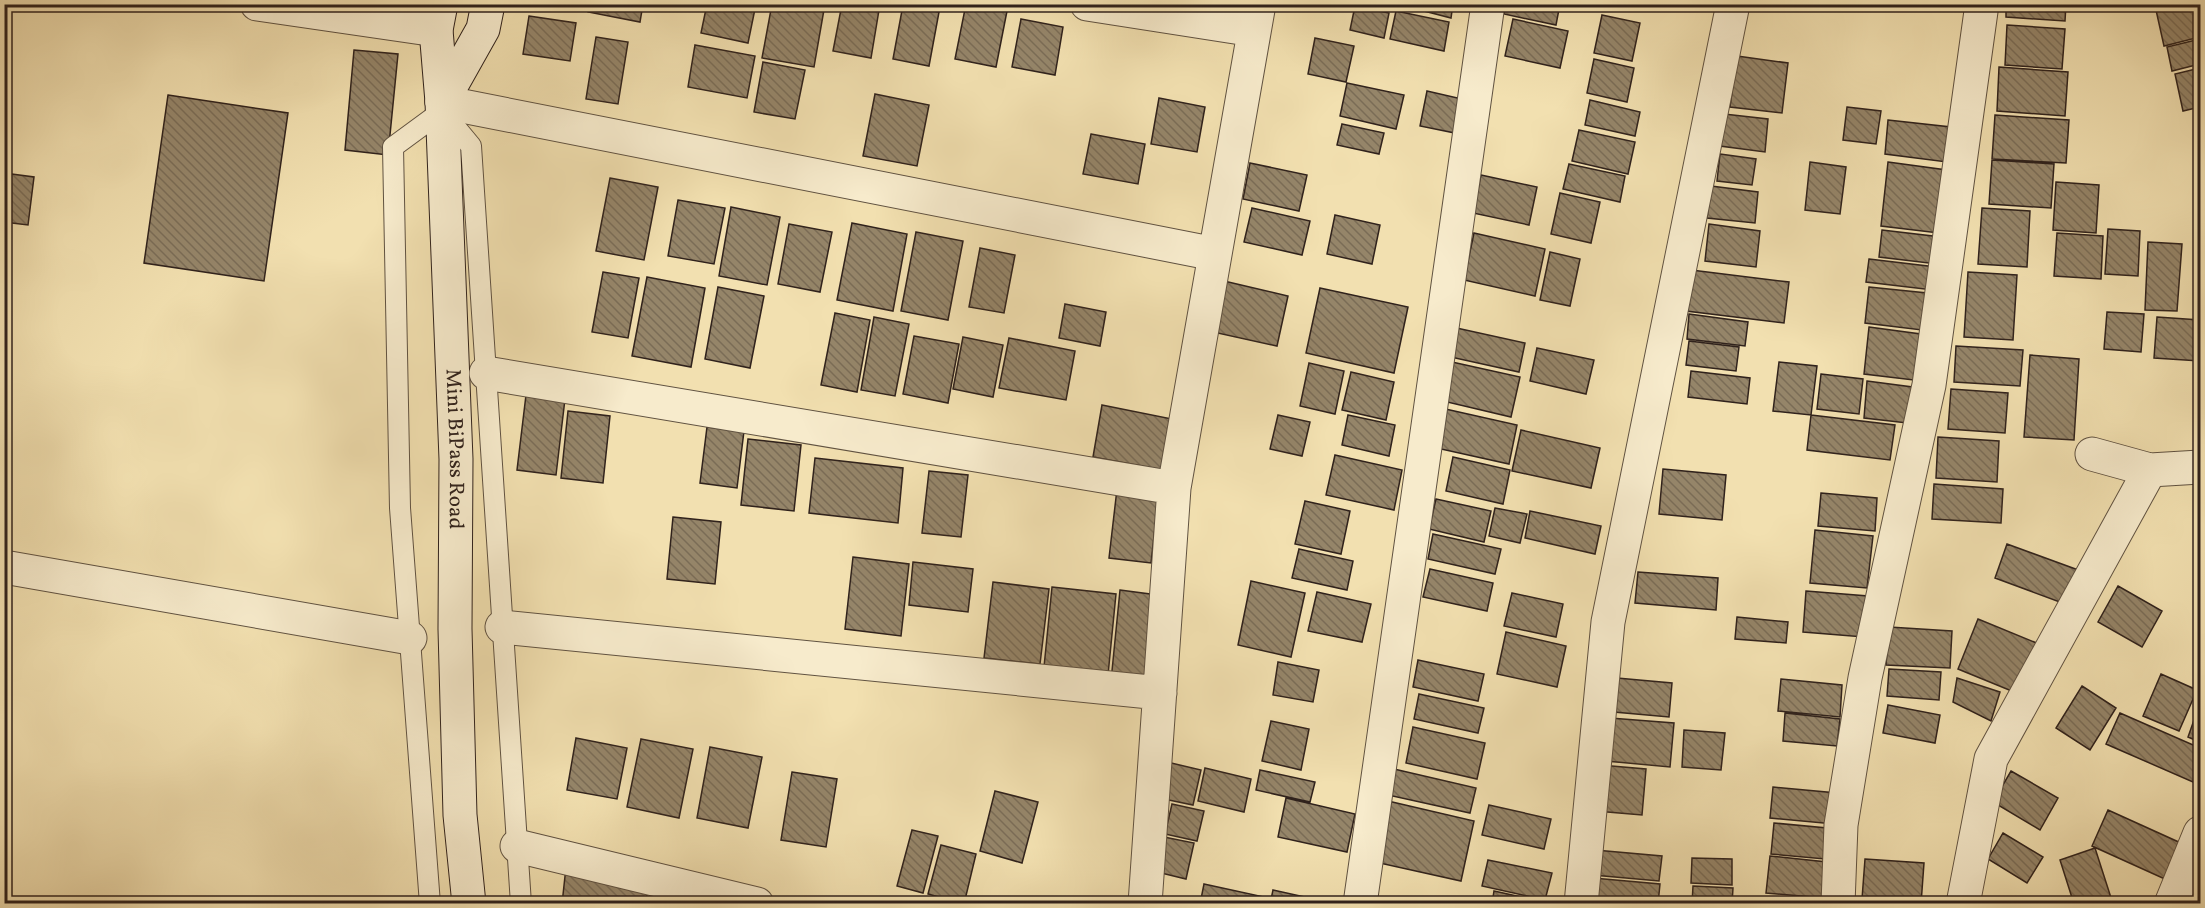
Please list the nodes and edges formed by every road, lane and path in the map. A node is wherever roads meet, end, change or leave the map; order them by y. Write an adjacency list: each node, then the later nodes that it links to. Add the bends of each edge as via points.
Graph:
1 (257, 4): 7 (street)
2 (488, 4): 9 (street, via 483,29)
3 (1088, 4): 8 (street)
4 (1488, 4): 27 (street)
5 (1733, 4): 28 (street, via 1608,622)
6 (1982, 4): 29 (street, via 1929,385 1865,678 1842,825)
7 (438, 17): 9 (street, Mini BiPass Road)
8 (1257, 17): 10 (street)
9 (442, 107): 10 (street); 11 (lane, via 471,146); 18 (lane, via 393,147 400,508); 23 (street, Mini BiPass Road, via 456,459 460,815)
10 (1215, 254): 15 (street)
11 (486, 373): 15 (street); 17 (lane)
12 (2092, 454): 14 (street)
13 (2200, 467): 14 (street)
14 (2150, 470): 30 (street, via 1991,759)
15 (1174, 488): 19 (street)
16 (4, 567): 18 (street)
17 (502, 627): 19 (street); 21 (lane)
18 (410, 638): 22 (lane)
19 (1160, 693): 26 (street)
20 (2200, 832): 31 (street)
21 (517, 846): 24 (lane); 25 (street)
22 (430, 903)
23 (469, 903)
24 (521, 903)
25 (757, 903)
26 (1145, 903)
27 (1360, 903)
28 (1581, 903)
29 (1838, 903)
30 (1963, 903)
31 (2171, 903)

